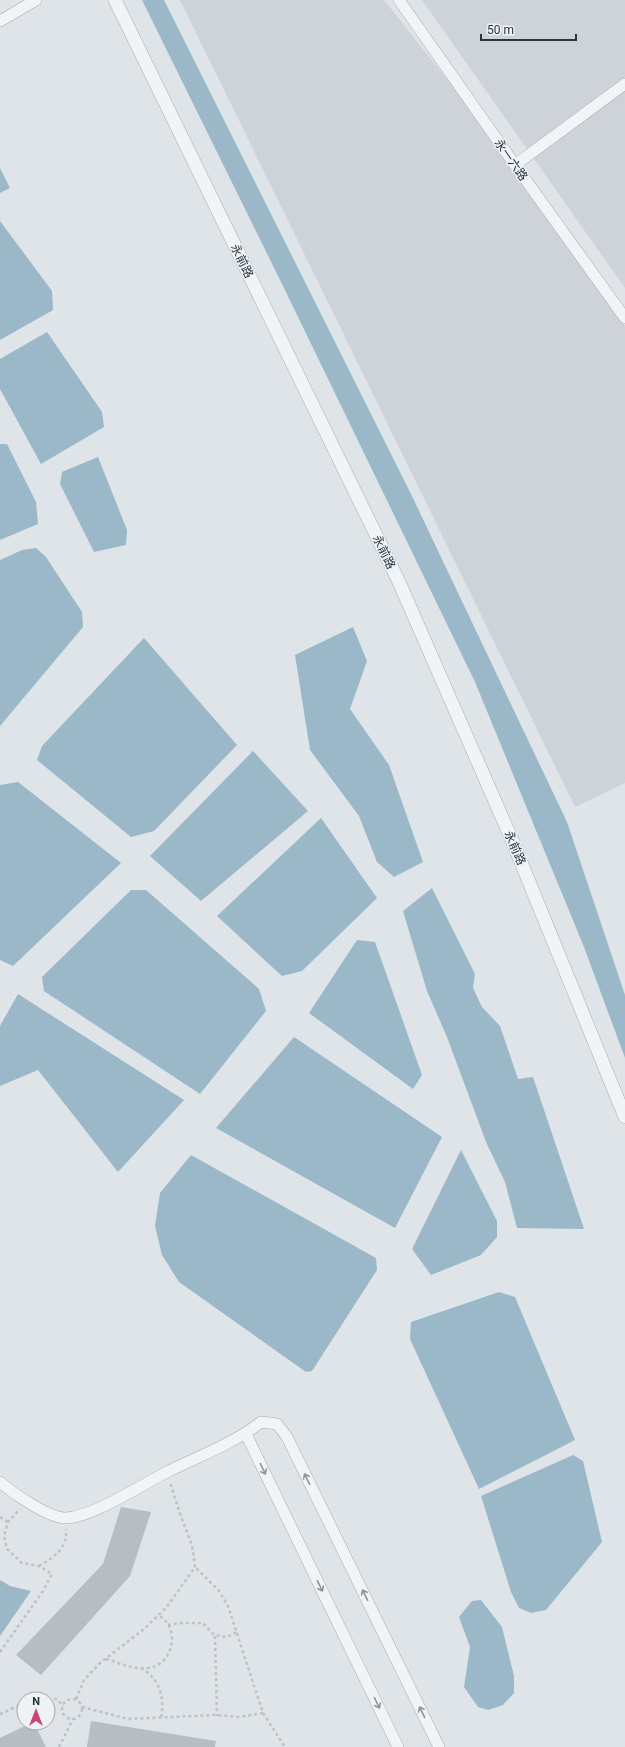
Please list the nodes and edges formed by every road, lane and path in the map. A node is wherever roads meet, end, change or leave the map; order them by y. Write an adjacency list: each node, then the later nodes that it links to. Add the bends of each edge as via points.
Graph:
1 (36, 0): 4 (street)
2 (115, 0): 8 (street, 永前路, via 399,582 512,840)
3 (399, 0): 6 (street, 永一六路)
4 (0, 21)
5 (625, 84): 6 (street)
6 (515, 165): 7 (street, 永一六路)
7 (625, 318)
8 (625, 1117)
9 (246, 1434): 10 (street); 35 (street, one-way to 35); 36 (street, one-way to 9, via 287,1437 277,1424 261,1422)
10 (168, 1472): 13 (street, via 86,1515); 15 (path, via 192,1545)
11 (0, 1482): 13 (street, via 45,1512)
12 (0, 1517): 14 (path, via 8,1522 4,1536 7,1549 22,1563)
13 (64, 1518): 14 (path, via 67,1532 64,1545 55,1558)
14 (39, 1566): 20 (path, via 52,1574 43,1592)
15 (195, 1567): 16 (path); 18 (path, via 222,1596)
16 (159, 1615): 17 (path); 21 (path)
17 (168, 1625): 19 (path, via 179,1622 203,1623); 22 (path, via 170,1652 159,1664)
18 (237, 1632): 19 (path, via 227,1637); 28 (path)
19 (215, 1636): 30 (path)
20 (0, 1652)
21 (106, 1659): 22 (path); 24 (path, via 84,1680)
22 (141, 1668): 32 (path, via 150,1674 160,1689 163,1699)
23 (56, 1699): 25 (path)
24 (76, 1699): 25 (path, via 69,1699); 27 (path)
25 (63, 1706): 31 (path, via 64,1715)
26 (16, 1707): 29 (path)
27 (82, 1707): 31 (path, via 79,1716); 32 (path, via 128,1719)
28 (263, 1713): 30 (path, via 240,1717); 34 (path)
29 (0, 1714)
30 (217, 1716): 32 (path)
31 (72, 1718): 33 (path)
32 (161, 1718)
33 (59, 1747)
34 (285, 1747)
35 (398, 1747)
36 (439, 1747)

